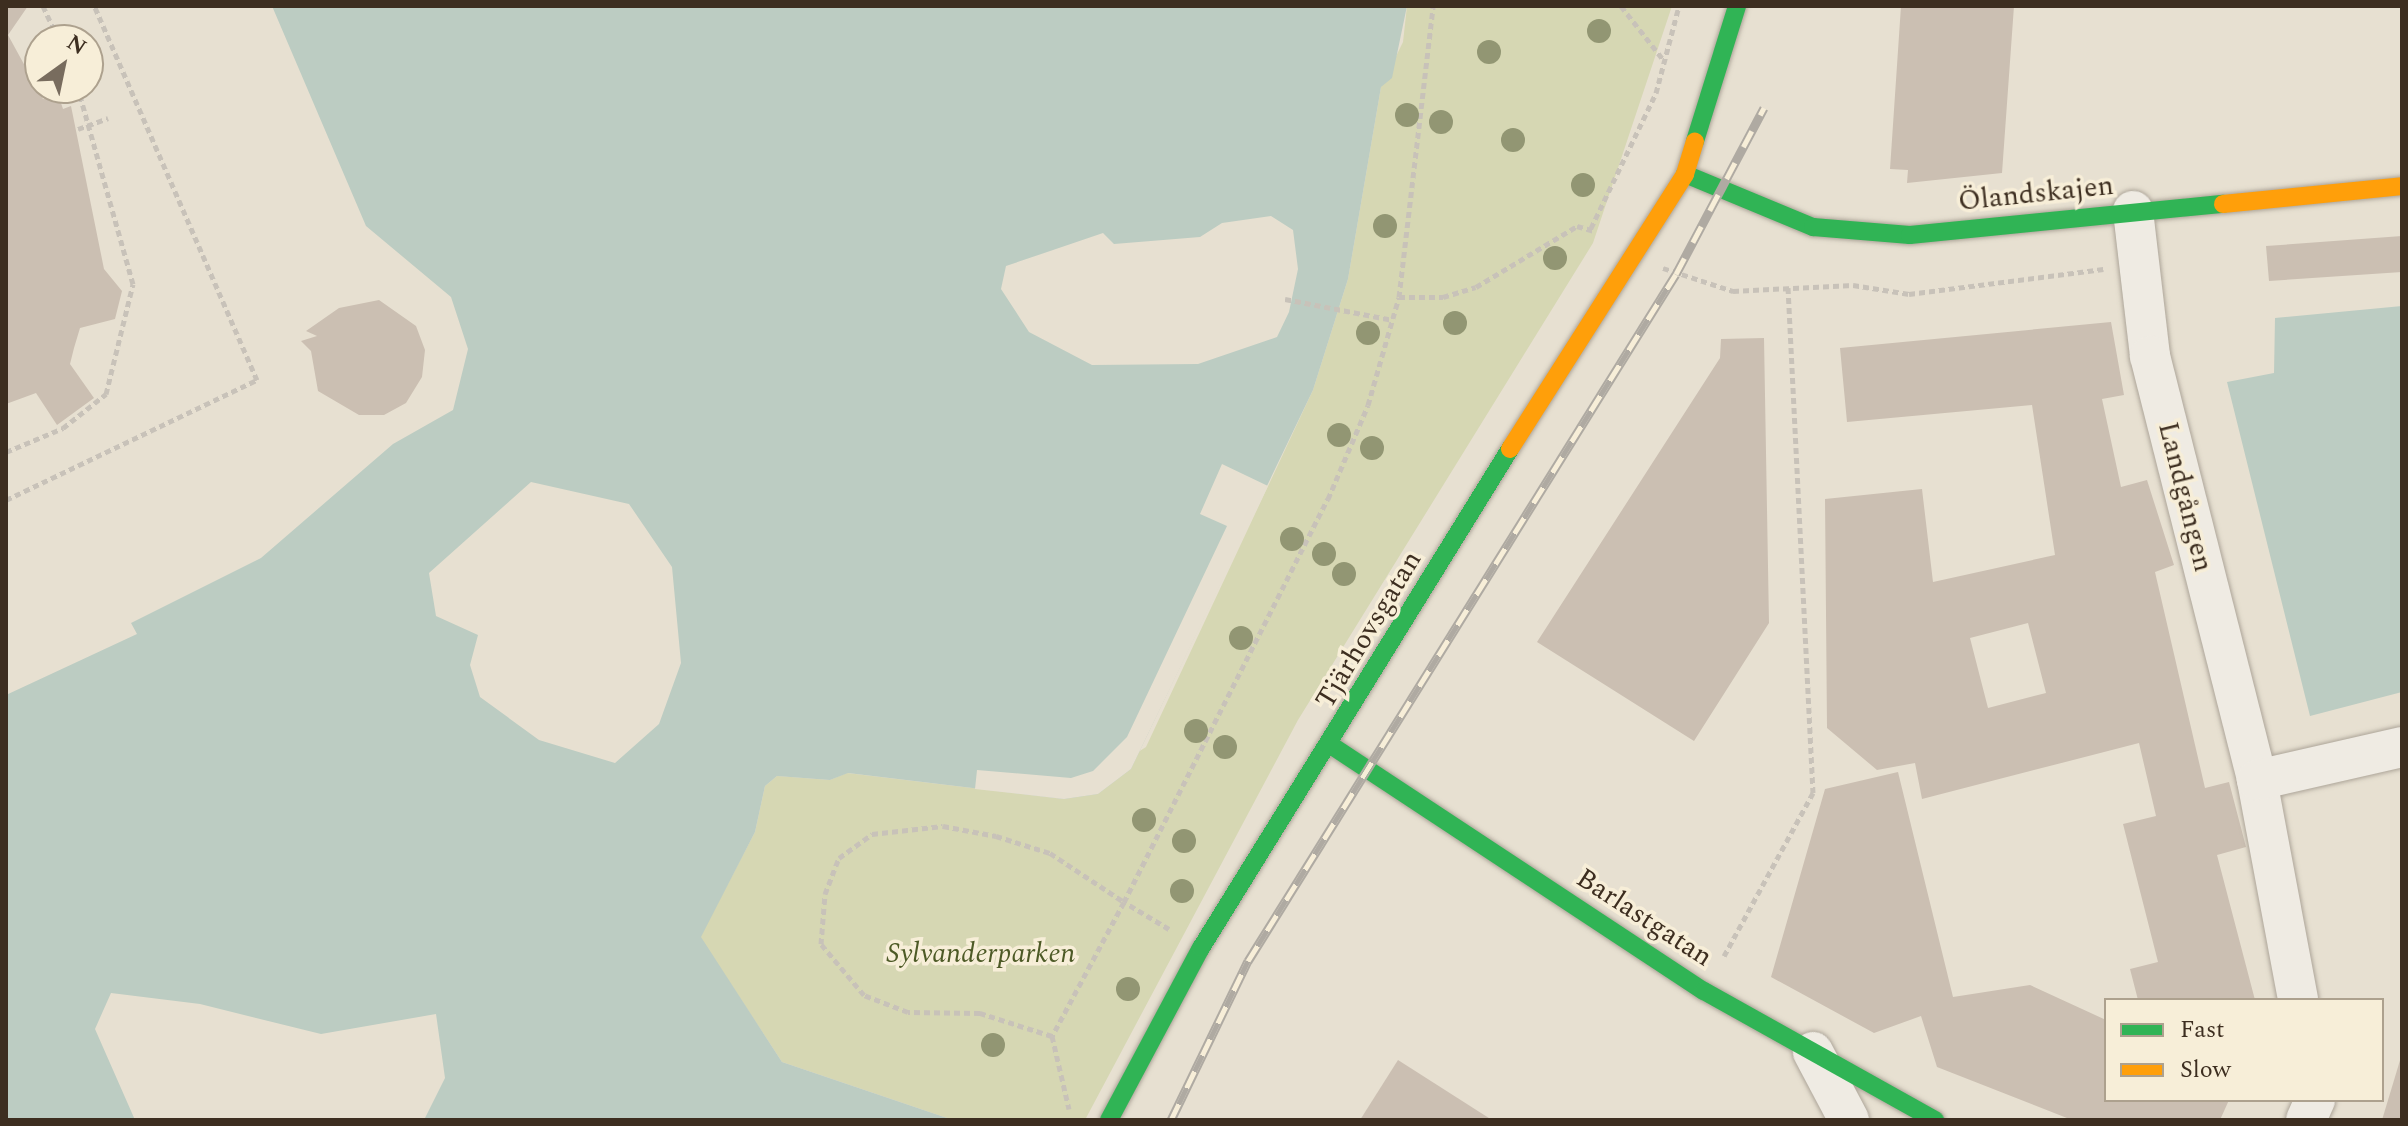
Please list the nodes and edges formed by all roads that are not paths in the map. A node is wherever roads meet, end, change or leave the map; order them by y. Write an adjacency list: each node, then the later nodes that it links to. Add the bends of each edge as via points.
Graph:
1 (1737, 6): 2 (street, Tjärhovsgatan)
2 (1685, 174): 4 (street, Ölandskajen, via 1813,227 1910,235); 5 (street, Tjärhovsgatan, via 1629,252)
3 (2402, 186): 4 (street, Ölandskajen)
4 (2133, 211): 7 (street, Landgången, via 2150,356)
5 (1332, 746): 9 (street, Barlastgatan, via 1704,991); 10 (street, Tjärhovsgatan, via 1201,948)
6 (2402, 747): 7 (street)
7 (2257, 780): 8 (street, Landgången)
8 (2298, 998)
9 (1813, 1052): 11 (street); 12 (street, Barlastgatan)
10 (1109, 1120)
11 (1849, 1120)
12 (1935, 1120)

